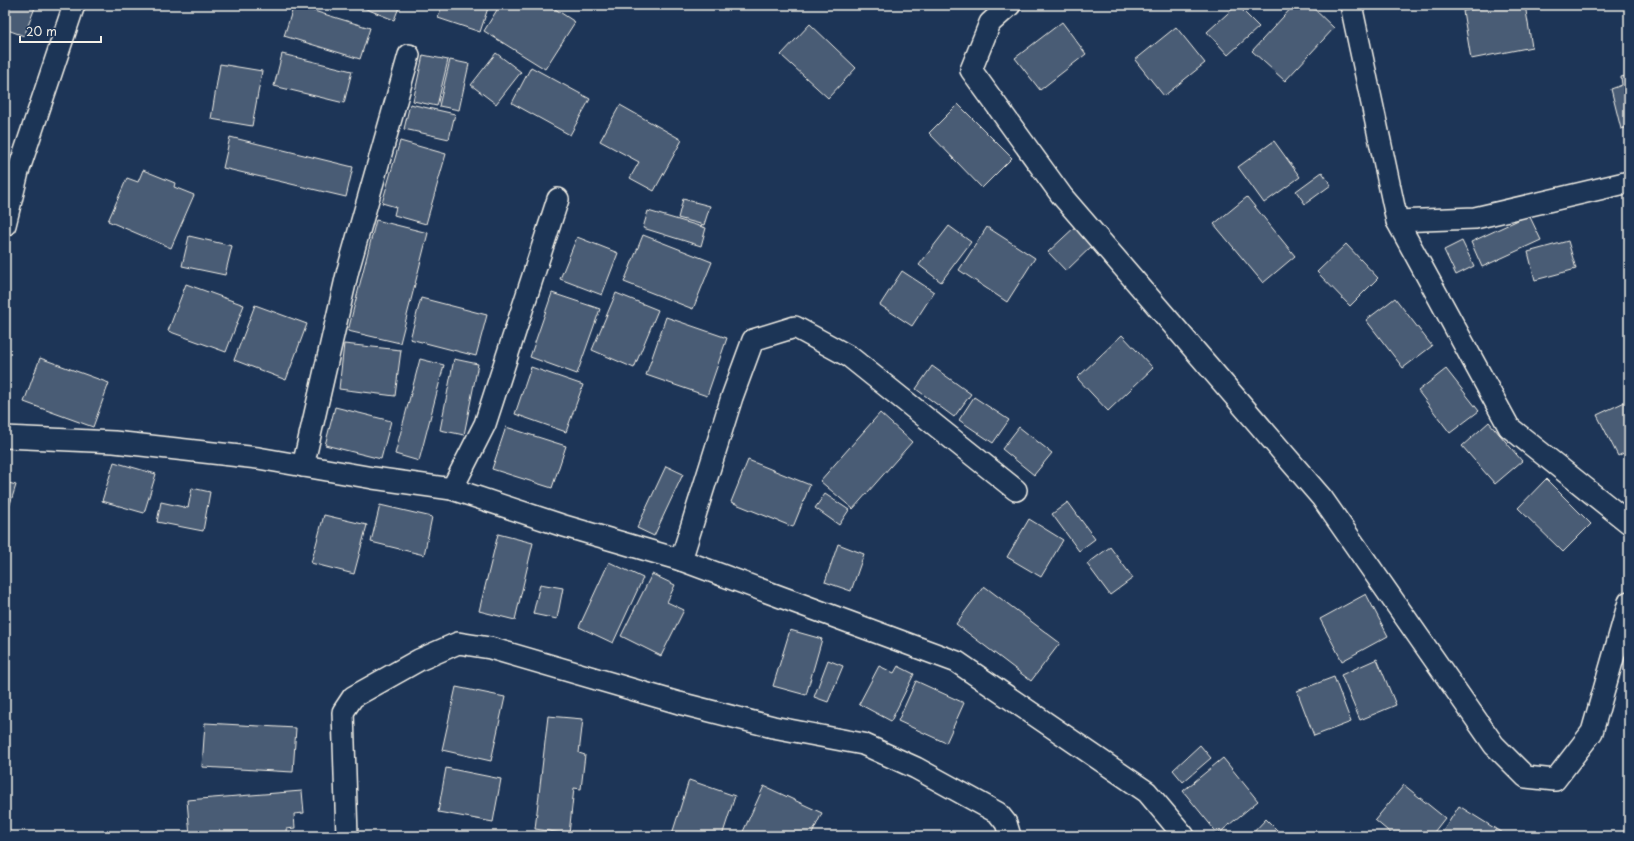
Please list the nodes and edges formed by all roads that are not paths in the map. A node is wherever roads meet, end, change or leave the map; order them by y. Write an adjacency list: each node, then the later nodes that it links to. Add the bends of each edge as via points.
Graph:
1 (74, 5): 8 (street, via 18,172)
2 (1010, 5): 15 (street, via 990,23 971,70 1062,196 1322,498 1494,745 1526,777 1555,780 1592,732)
3 (1352, 5): 7 (street)
4 (409, 55): 10 (street, via 348,270)
5 (1629, 182): 7 (street, via 1475,218)
6 (558, 199): 11 (street, via 486,424)
7 (1397, 222): 13 (street, via 1509,427)
8 (5, 225)
9 (5, 437): 10 (street, via 114,442 258,458)
10 (303, 466): 11 (street)
11 (452, 489): 14 (street, via 561,525)
12 (1016, 490): 14 (street, via 850,356 795,327 753,340 732,397)
13 (1629, 523)
14 (681, 560): 18 (street, via 957,662 1147,792)
15 (1629, 602)
16 (347, 836): 17 (street, via 343,712 353,697 372,685 458,643 490,648 672,701 773,727 863,744 916,768 998,813 1006,823)
17 (1010, 836)
18 (1184, 836)

